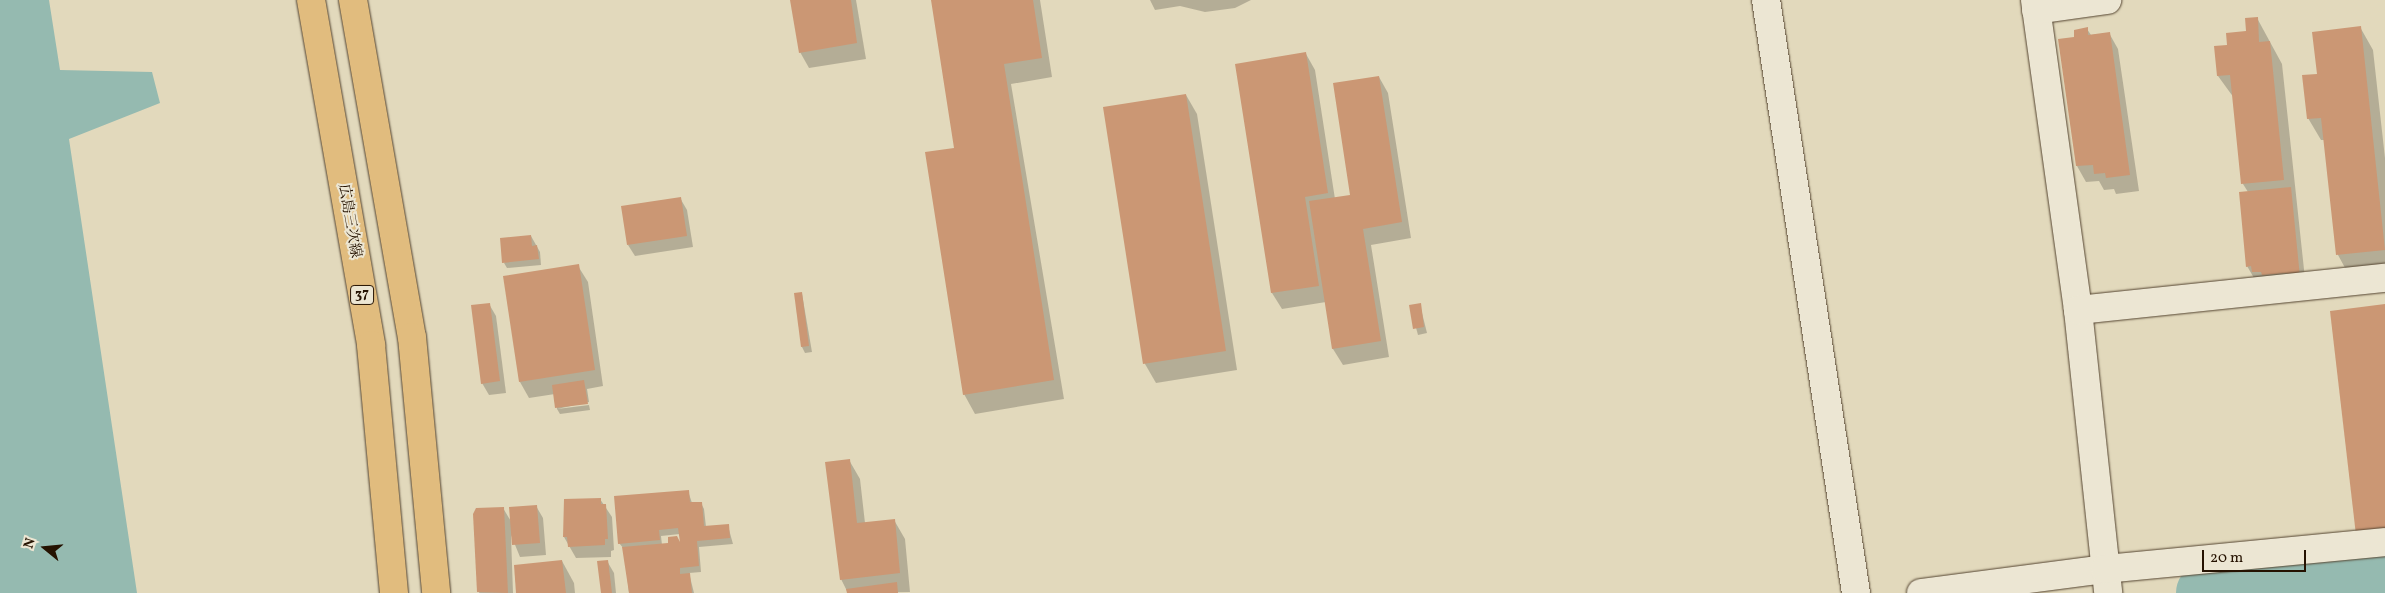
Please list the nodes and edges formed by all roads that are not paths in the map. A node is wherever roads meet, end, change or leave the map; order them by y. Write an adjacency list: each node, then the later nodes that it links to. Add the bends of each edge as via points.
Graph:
1 (311, 0): 10 (main road, 広島三次線 / 37, via 371,345)
2 (354, 0): 11 (main road, via 412,338)
3 (1766, 0): 12 (street)
4 (2107, 0): 5 (street)
5 (2036, 5): 7 (street)
6 (2385, 278): 7 (street)
7 (2078, 310): 9 (street)
8 (2385, 542): 9 (street)
9 (2106, 581): 13 (street)
10 (394, 593)
11 (436, 593)
12 (1856, 593)
13 (1921, 593)

